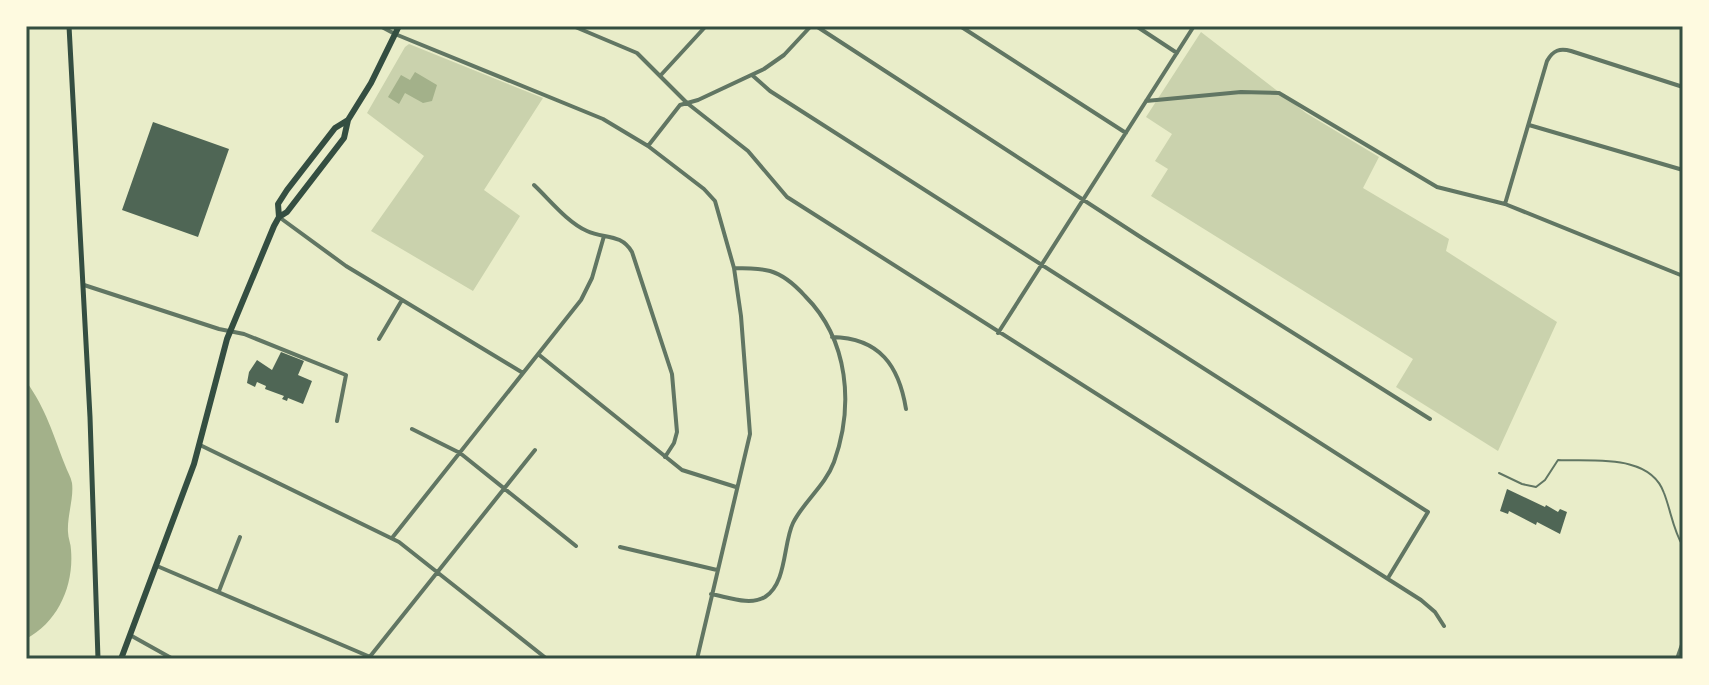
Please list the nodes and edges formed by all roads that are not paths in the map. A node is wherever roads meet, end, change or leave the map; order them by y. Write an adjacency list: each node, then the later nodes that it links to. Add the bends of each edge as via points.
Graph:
1 (69, 26): 30 (main road)
2 (380, 26): 10 (street)
3 (399, 26): 10 (highway)
4 (573, 26): 13 (street, via 637,53)
5 (706, 26): 13 (street)
6 (814, 26): 12 (street, via 784,55); 23 (street)
7 (960, 26): 19 (street)
8 (1136, 26): 11 (street)
9 (1194, 26): 11 (street)
10 (395, 34): 17 (highway); 20 (street, via 589,112)
11 (1177, 53): 15 (street)
12 (752, 75): 16 (street); 27 (street)
13 (660, 76): 16 (street)
14 (1683, 87): 18 (street, via 1560,49 1547,61)
15 (1146, 101): 19 (street); 24 (street, via 1277,92 1437,187)
16 (687, 103): 20 (street); 33 (street, via 748,151 787,197)
17 (348, 120): 25 (highway, via 344,138); 25 (highway, via 335,128 287,190 278,204)
18 (1529, 125): 21 (street); 24 (street)
19 (1126, 133): 23 (street)
20 (648, 146): 28 (street, via 713,198)
21 (1683, 170)
22 (534, 185): 26 (street, via 580,227)
23 (1083, 200): 27 (street); 39 (street)
24 (1505, 204): 29 (street)
25 (279, 217): 31 (street); 32 (highway)
26 (604, 236): 36 (street, via 585,292); 45 (street, via 620,239 632,252 670,364 677,432)
27 (1040, 267): 33 (street); 57 (street, via 1428,512)
28 (734, 268): 34 (street, via 769,271 787,279 814,305); 47 (street, via 750,434)
29 (1683, 276)
30 (84, 285): 32 (street); 63 (main road)
31 (402, 300): 35 (street); 37 (street)
32 (231, 332): 40 (street, via 346,375); 42 (highway)
33 (998, 333): 57 (street)
34 (832, 337): 38 (street, via 864,341 884,356 900,383); 59 (street, via 844,376 846,407 831,470 794,522 772,591 746,601)
35 (379, 339)
36 (538, 354): 37 (street); 45 (street)
37 (524, 373): 44 (street)
38 (906, 409)
39 (1430, 419)
40 (337, 421)
41 (412, 429): 44 (street)
42 (200, 444): 50 (street); 54 (highway)
43 (535, 450): 48 (street)
44 (460, 453): 48 (street); 50 (street)
45 (665, 457): 47 (street, via 685,472)
46 (1499, 473): 52 (lane, via 1536,487 1558,460 1630,464 1646,470 1662,487)
47 (737, 487): 55 (street)
48 (505, 488): 51 (street); 56 (street)
49 (240, 537): 58 (street)
50 (392, 538): 56 (street)
51 (576, 546)
52 (1683, 546)
53 (620, 547): 55 (street)
54 (156, 566): 58 (street); 61 (highway)
55 (717, 570): 59 (street)
56 (438, 572): 64 (street); 67 (street)
57 (1387, 578): 60 (street, via 1424,603)
58 (219, 591): 64 (street)
59 (711, 594): 68 (street)
60 (1444, 626)
61 (130, 635): 65 (highway); 66 (street)
62 (1683, 642): 69 (street)
63 (96, 658)
64 (371, 658)
65 (121, 659)
66 (173, 659)
67 (547, 659)
68 (697, 659)
69 (1677, 659)

